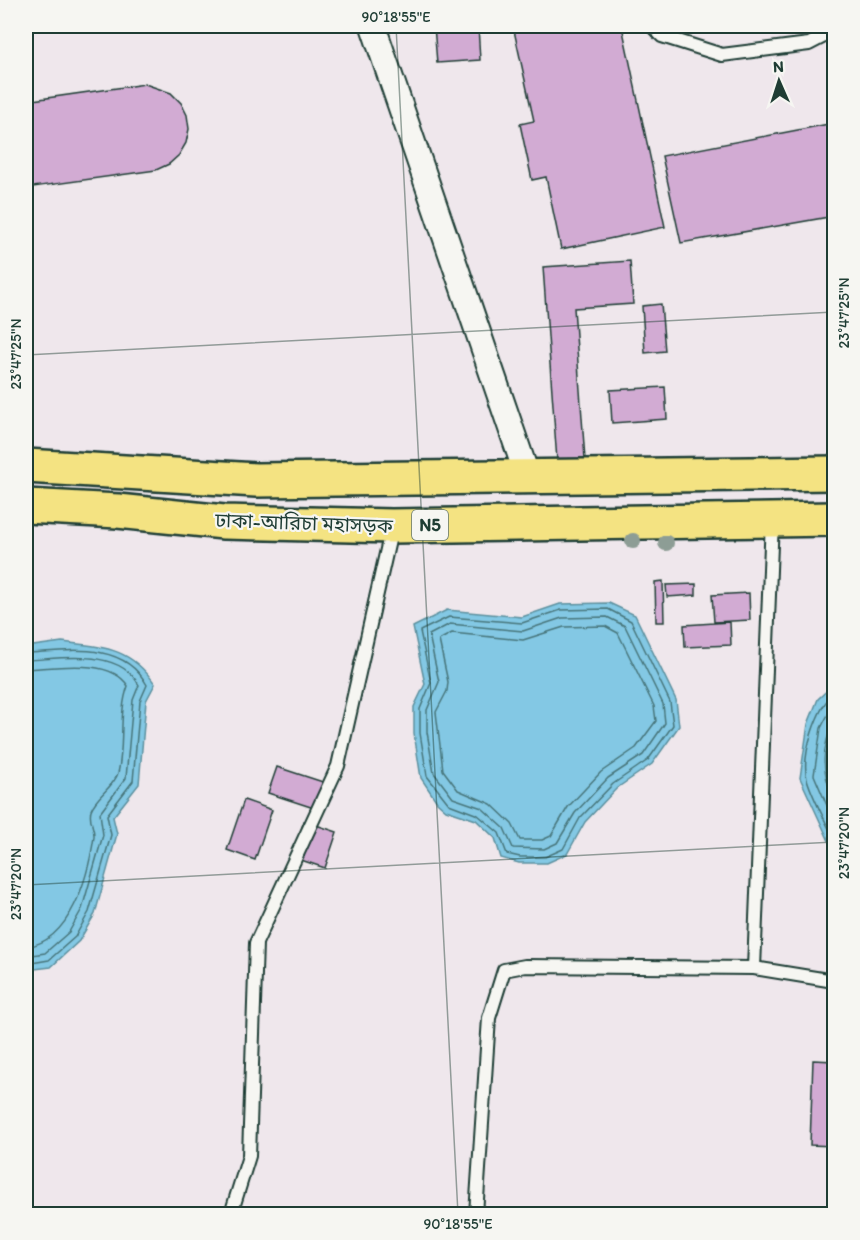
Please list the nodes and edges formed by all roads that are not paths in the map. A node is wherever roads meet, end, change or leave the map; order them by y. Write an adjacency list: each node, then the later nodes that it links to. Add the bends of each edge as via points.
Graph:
1 (373, 26): 6 (street)
2 (652, 26): 3 (lane, via 662,36 723,55 809,44)
3 (834, 31)
4 (26, 466): 6 (highway, via 255,480)
5 (834, 473): 6 (highway)
6 (528, 478)
7 (26, 506): 10 (highway, ঢাকা-আরিচা মহাসড়ক / N5, via 224,522)
8 (772, 519): 9 (highway, ঢাকা-আরিচা মহাসড়ক / N5); 10 (highway, ঢাকা-আরিচা মহাসড়ক / N5); 11 (lane)
9 (834, 519)
10 (392, 526): 13 (lane, via 338,766 255,942 249,1156)
11 (753, 968): 12 (lane); 14 (lane, via 525,966 504,970 489,1018)
12 (834, 981)
13 (231, 1215)
14 (476, 1215)

